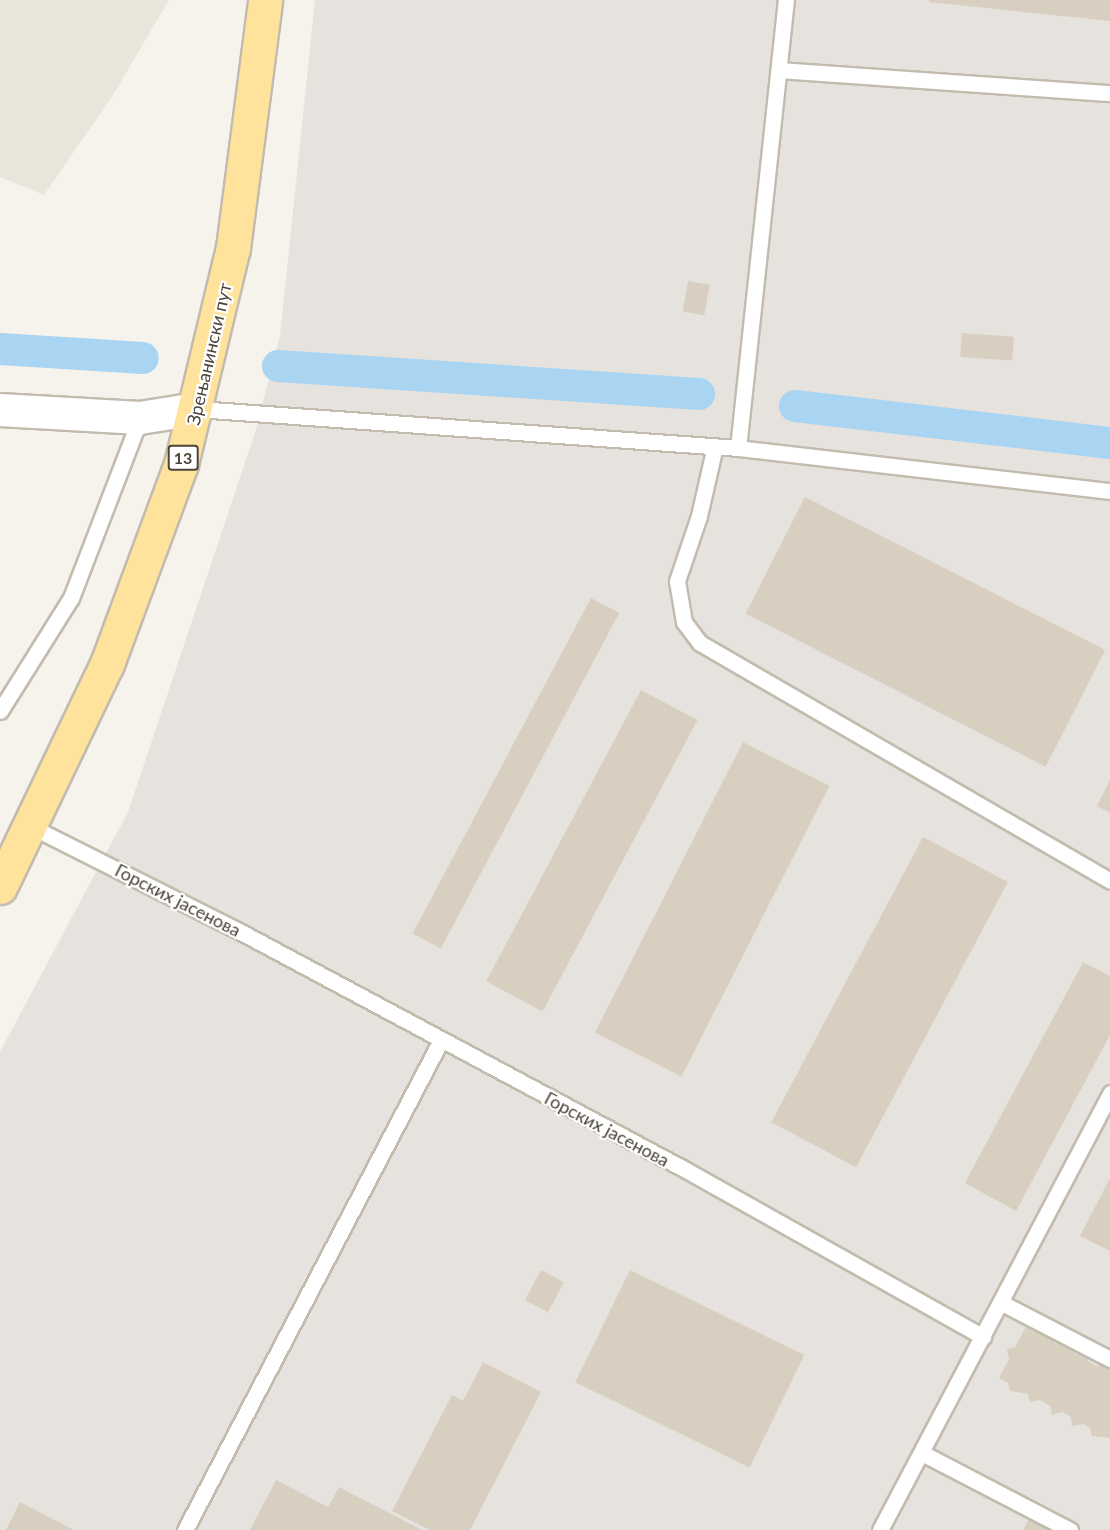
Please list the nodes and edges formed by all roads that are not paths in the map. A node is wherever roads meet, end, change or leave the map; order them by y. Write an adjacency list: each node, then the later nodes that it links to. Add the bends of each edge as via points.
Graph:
1 (265, 0): 5 (main road, Зрењанински пут / 13, via 233,248)
2 (786, 0): 3 (lane)
3 (779, 70): 4 (lane); 9 (lane)
4 (1110, 93)
5 (197, 409): 7 (street); 8 (lane); 12 (main road, Зрењанински пут / 13, via 134,599)
6 (0, 410): 7 (street)
7 (140, 418): 11 (lane, via 71,597)
8 (715, 446): 9 (lane); 13 (lane, via 699,516 676,581 684,622 700,643)
9 (738, 448): 10 (lane)
10 (1110, 491)
11 (0, 711)
12 (32, 827): 14 (main road, Зрењанински пут / 13); 15 (lane, Горских јасенова, via 237,930)
13 (1110, 881)
14 (0, 887)
15 (440, 1042): 18 (lane, Горских јасенова, via 684,1169); 21 (lane)
16 (1110, 1093): 17 (lane)
17 (1002, 1303): 18 (lane); 19 (lane)
18 (983, 1337): 20 (lane)
19 (1110, 1359)
20 (922, 1453): 22 (lane); 23 (lane)
21 (185, 1530)
22 (880, 1530)
23 (1070, 1530)

